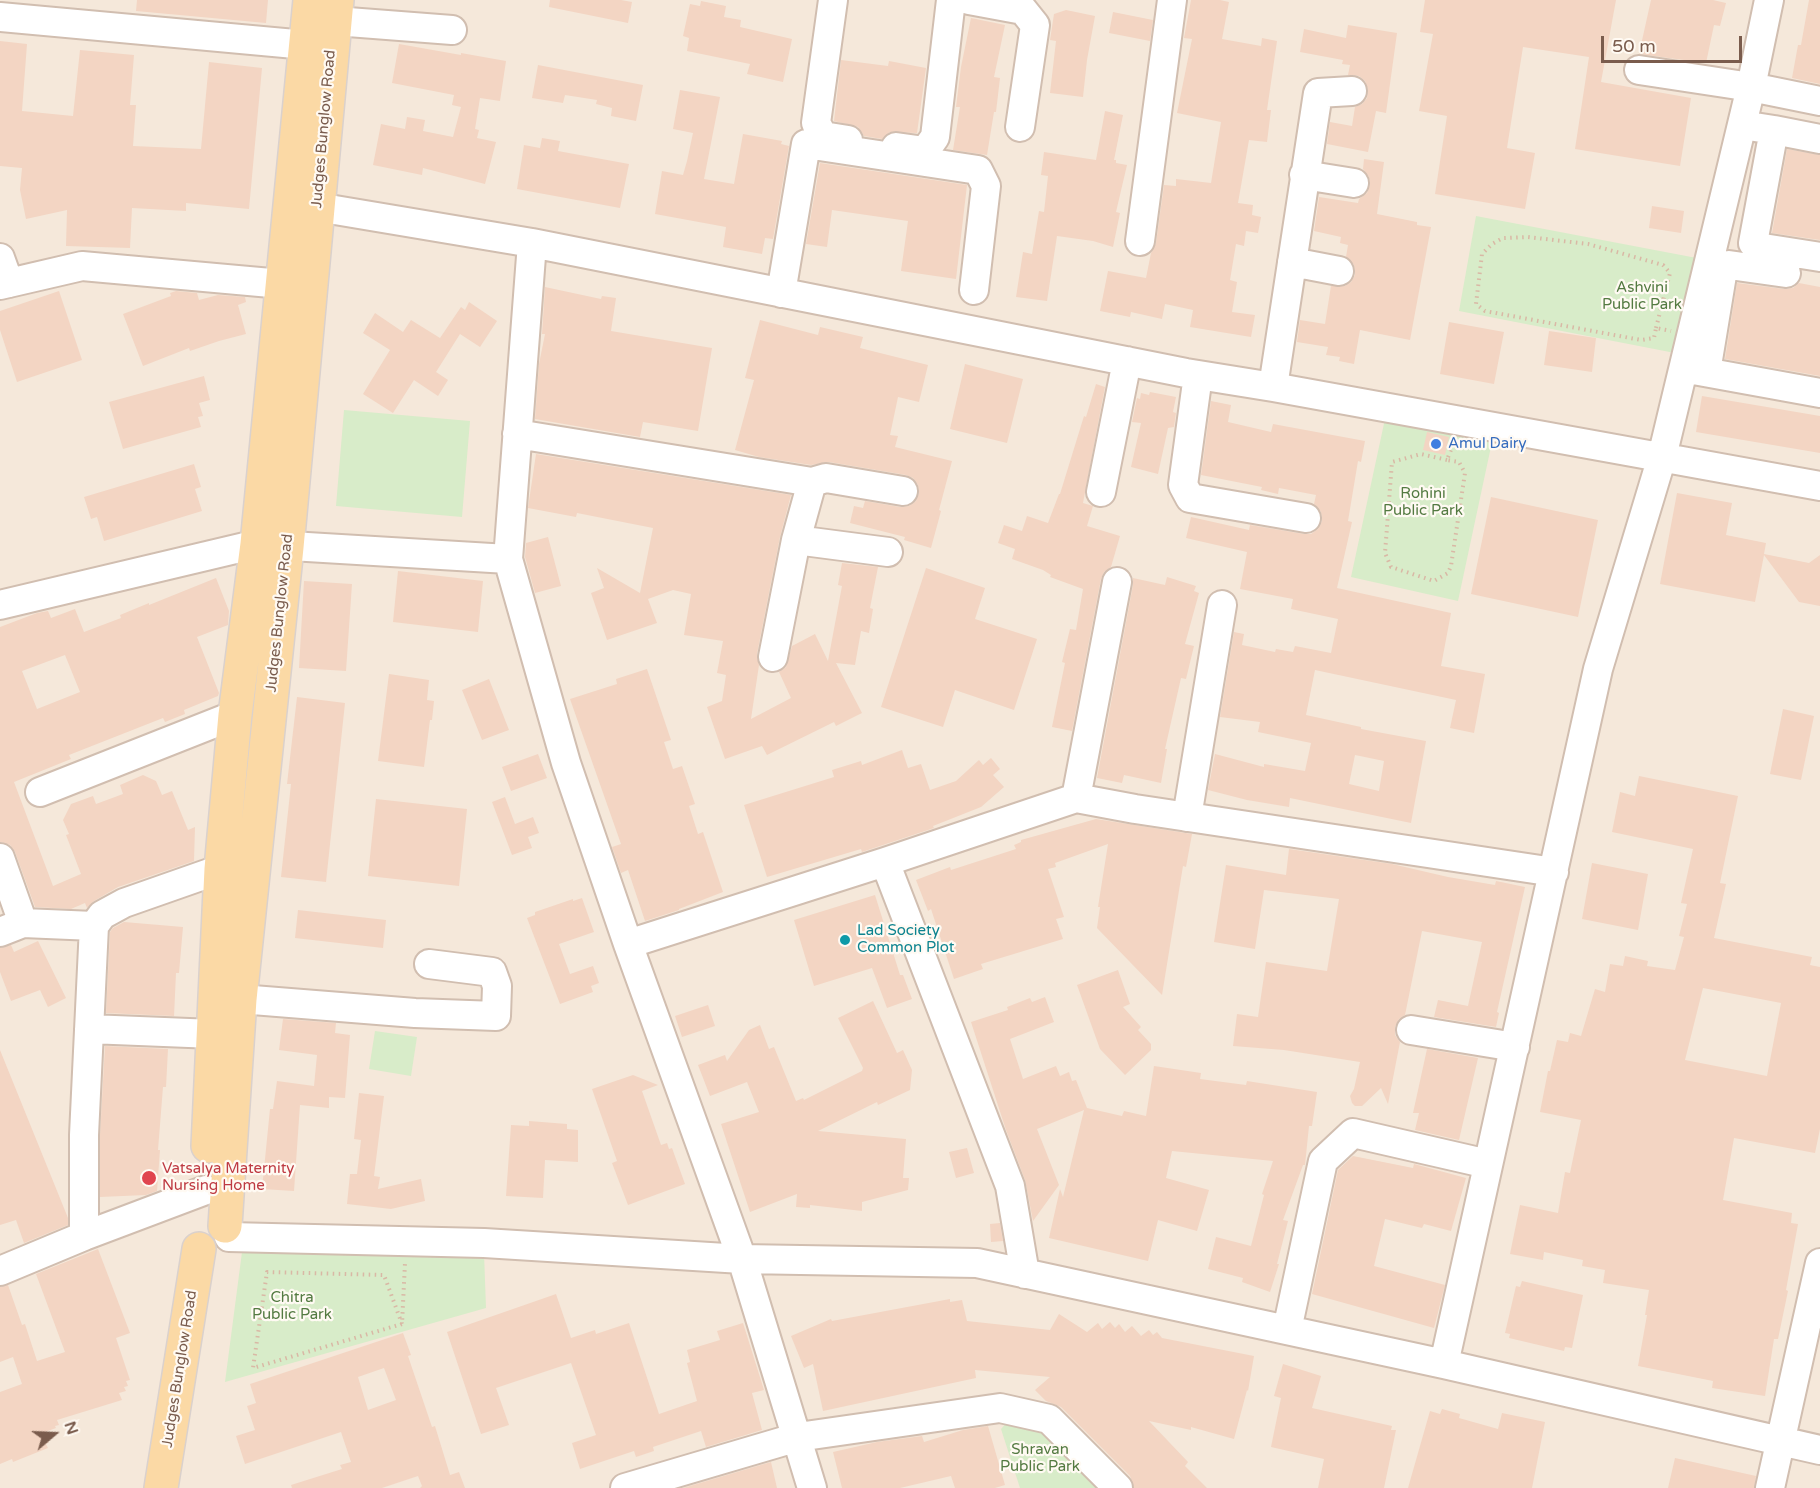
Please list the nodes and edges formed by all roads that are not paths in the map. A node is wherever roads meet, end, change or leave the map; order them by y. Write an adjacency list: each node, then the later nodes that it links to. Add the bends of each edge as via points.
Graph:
1 (310, 0): 11 (main road, Judges Bunglow Road)
2 (833, 0): 3 (street, via 816,123 823,136 925,151 935,137)
3 (951, 0)
4 (969, 0): 18 (street, via 1023,10 1035,25)
5 (1172, 0): 26 (street)
6 (1769, 0): 14 (street)
7 (34, 10): 9 (street); 11 (street)
8 (336, 11): 10 (street); 23 (main road, Judges Bunglow Road)
9 (0, 17)
10 (452, 30)
11 (306, 45): 23 (main road, Judges Bunglow Road)
12 (1777, 45): 14 (street)
13 (1639, 70): 14 (street)
14 (1760, 89): 16 (street); 17 (street)
15 (1352, 91): 21 (street, via 1318,93)
16 (1820, 101)
17 (1742, 125): 19 (street); 24 (street)
18 (1020, 127)
19 (1774, 130): 20 (street); 25 (street)
20 (1820, 139)
21 (1304, 176): 22 (street); 29 (street)
22 (1354, 183)
23 (304, 206): 27 (street); 33 (main road, Judges Bunglow Road); 50 (main road, Judges Bunglow Road)
24 (1717, 228): 25 (street); 35 (street)
25 (1755, 234): 28 (street, via 1753,243 1757,246)
26 (1140, 241)
27 (532, 243): 36 (street); 42 (street)
28 (1820, 257)
29 (1292, 262): 30 (street); 40 (street)
30 (1338, 271)
31 (1785, 273): 35 (street, via 1729,265)
32 (3, 275): 33 (street, via 82,266)
33 (282, 284): 50 (main road, Judges Bunglow Road)
34 (974, 290): 36 (street, via 986,186 978,170 806,144)
35 (1710, 292): 38 (street)
36 (781, 293): 37 (street)
37 (1127, 361): 39 (street); 47 (street)
38 (1694, 370): 41 (street); 43 (street)
39 (1198, 375): 40 (street); 48 (street, via 1183,485 1190,498)
40 (1273, 387): 43 (street)
41 (1820, 393)
42 (517, 434): 44 (street); 52 (street)
43 (1662, 457): 45 (street); 64 (street, via 1598,669)
44 (812, 482): 46 (street, via 826,478); 49 (street)
45 (1820, 486)
46 (903, 491)
47 (1101, 492)
48 (1306, 518)
49 (796, 540): 51 (street); 56 (street)
50 (272, 545): 52 (street); 54 (street); 57 (main road, Judges Bunglow Road); 69 (main road, Judges Bunglow Road)
51 (888, 552)
52 (508, 559): 67 (street, via 566,763)
53 (1117, 582): 59 (street)
54 (0, 604)
55 (1222, 605): 60 (street)
56 (773, 657)
57 (235, 716): 58 (street); 63 (main road, Judges Bunglow Road)
58 (40, 792)
59 (1076, 798): 60 (street); 62 (street)
60 (1187, 817): 64 (street)
61 (0, 858): 66 (street)
62 (885, 862): 67 (street); 80 (street, via 1010,1186)
63 (222, 869): 65 (street, via 124,903 102,915); 72 (main road, Judges Bunglow Road)
64 (1554, 872): 73 (street)
65 (94, 926): 66 (street); 70 (street)
66 (11, 928)
67 (628, 944): 77 (street)
68 (429, 964): 69 (street, via 492,972 497,986 496,1016)
69 (240, 999): 75 (main road, Judges Bunglow Road)
70 (88, 1029): 72 (street); 76 (street)
71 (1411, 1030): 73 (street)
72 (214, 1034): 75 (main road, Judges Bunglow Road)
73 (1515, 1047): 74 (street)
74 (1488, 1164): 81 (street, via 1353,1133 1323,1161); 82 (street)
75 (214, 1229): 76 (street); 77 (street); 86 (main road, Judges Bunglow Road); 87 (main road, Judges Bunglow Road)
76 (84, 1236): 79 (street)
77 (742, 1258): 80 (street, via 977,1263); 83 (street)
78 (1820, 1263): 84 (street)
79 (0, 1271)
80 (1025, 1274): 81 (street)
81 (1287, 1330): 82 (street)
82 (1443, 1364): 84 (street)
83 (798, 1437): 88 (street); 89 (street); 90 (street, via 1000,1408 1049,1419)
84 (1780, 1442): 85 (street); 91 (street)
85 (1820, 1450)
86 (161, 1488)
87 (183, 1488)
88 (625, 1488)
89 (812, 1488)
90 (1118, 1488)
91 (1770, 1488)

